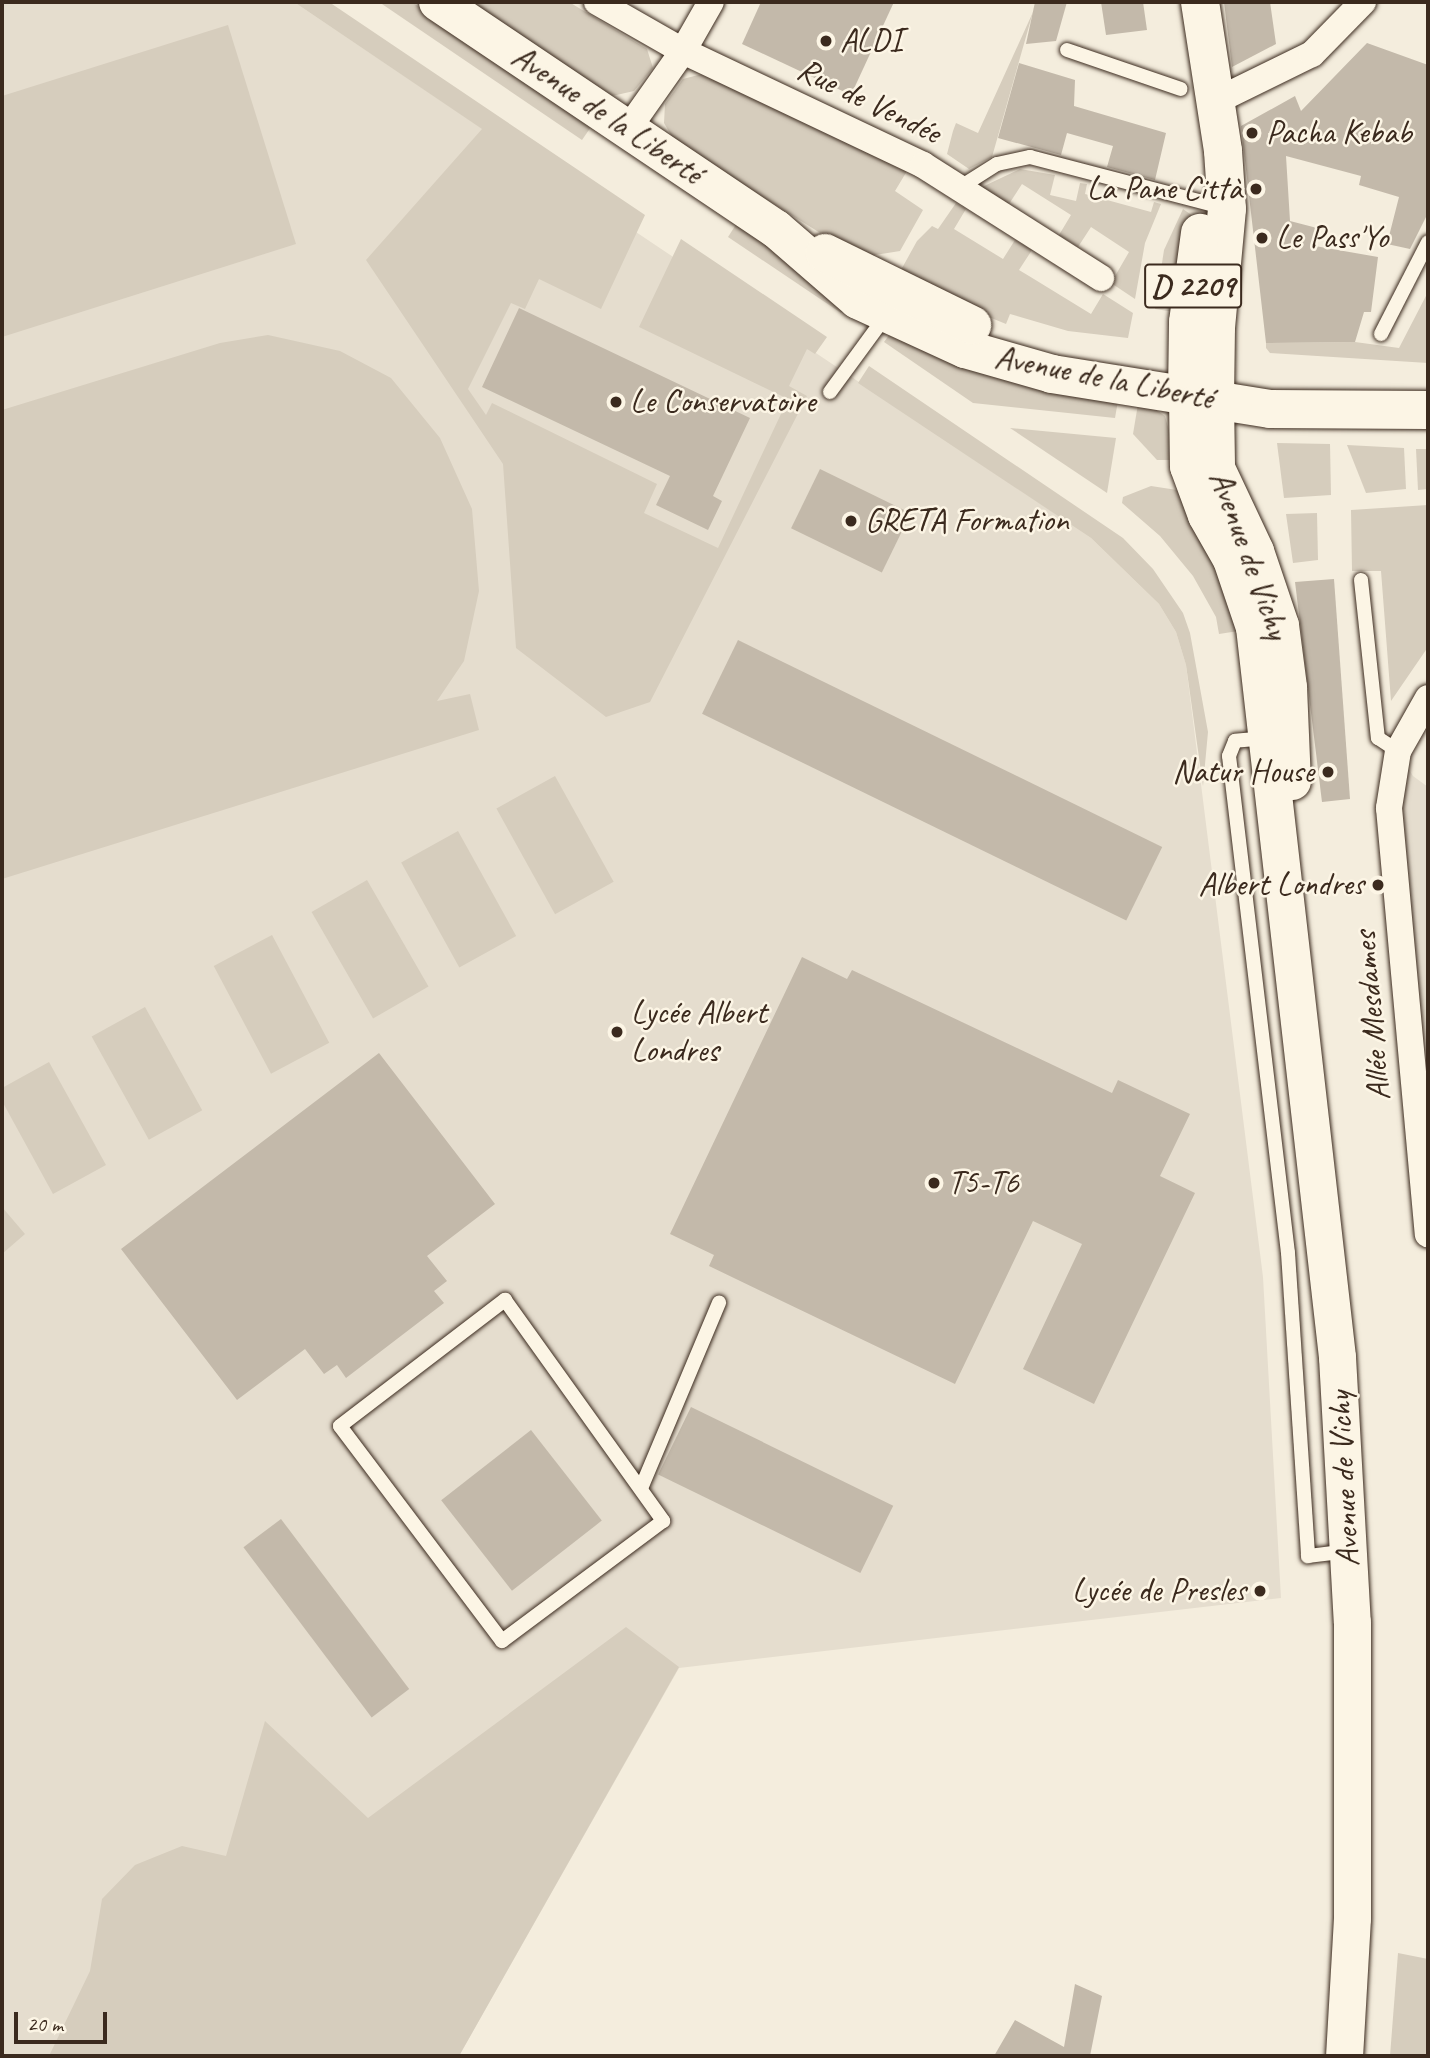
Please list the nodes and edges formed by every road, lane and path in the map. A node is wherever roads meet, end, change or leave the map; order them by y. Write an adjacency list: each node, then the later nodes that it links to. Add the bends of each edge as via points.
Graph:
1 (438, 2): 9 (main road, Avenue de la Liberté)
2 (597, 2): 7 (street, Rue de Vendée)
3 (711, 2): 7 (street)
4 (1200, 2): 8 (main road, D 2209)
5 (1363, 2): 8 (street, via 1311,54)
6 (1067, 50): 8 (lane)
7 (683, 51): 9 (street); 10 (street, Rue de Vendée, via 901,154)
8 (1196, 96): 11 (main road, Avenue de Vichy / D 2209, via 1206,127)
9 (628, 129): 14 (main road, Avenue de la Liberté, via 776,229 858,300)
10 (959, 188): 11 (lane, via 997,164 1030,158); 13 (street, Rue de Vendée)
11 (1216, 205): 16 (main road, Avenue de Vichy / D 2209)
12 (1428, 242): 15 (lane)
13 (1101, 278)
14 (895, 304): 16 (main road, Avenue de la Liberté, via 965,349 1052,374); 17 (lane)
15 (1381, 334)
16 (1201, 386): 18 (main road, Avenue de la Liberté); 19 (main road, Avenue de la Liberté, via 1332,412); 22 (main road, Avenue de Vichy / D 2209, via 1188,466 1206,515 1231,559 1254,627)
17 (830, 392)
18 (1428, 399)
19 (1428, 410)
20 (1361, 580): 23 (lane, via 1378,738)
21 (1428, 698): 23 (street, Allée Mesdames)
22 (1280, 746): 28 (main road, Avenue de Vichy / D 2209, via 1286,904 1337,1357); 28 (lane, via 1235,741 1229,757 1288,1253 1308,1556)
23 (1398, 751): 24 (street, Allée Mesdames, via 1389,808)
24 (1423, 1140): 25 (street, Allée Mesdames)
25 (1428, 1234)
26 (719, 1303): 27 (lane)
27 (642, 1486): 27 (lane, via 663,1521 502,1641 340,1426 505,1300)
28 (1348, 1551): 29 (main road, Avenue de Vichy / D 2209, via 1352,1918)
29 (1344, 2056)

